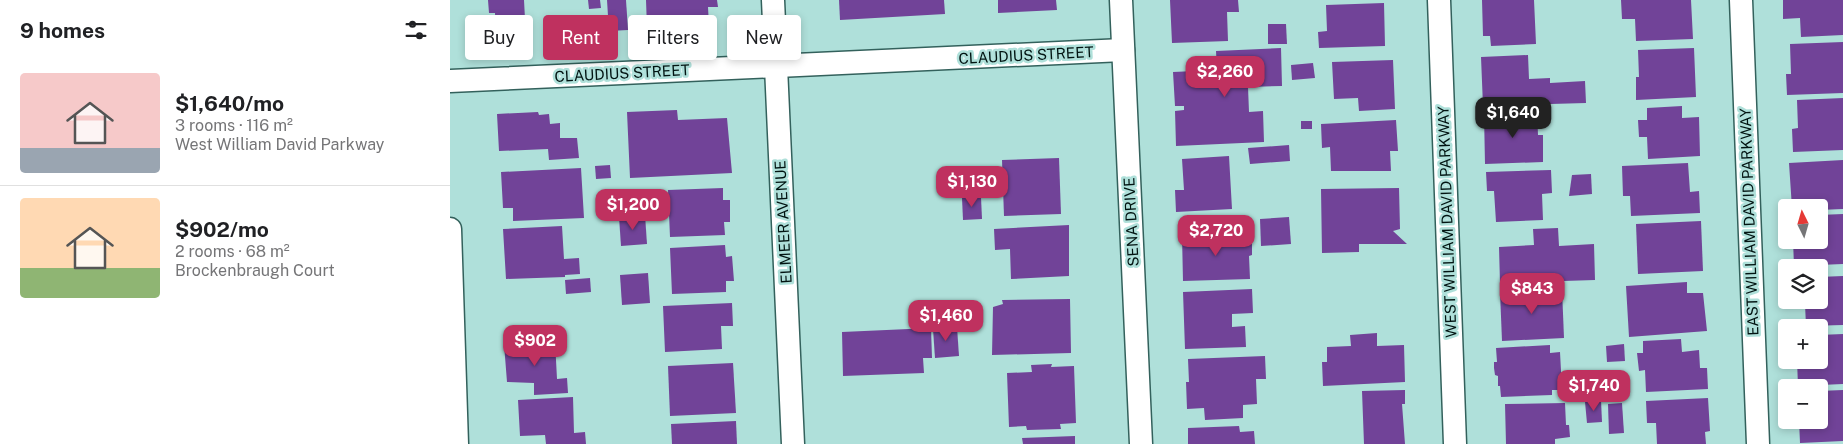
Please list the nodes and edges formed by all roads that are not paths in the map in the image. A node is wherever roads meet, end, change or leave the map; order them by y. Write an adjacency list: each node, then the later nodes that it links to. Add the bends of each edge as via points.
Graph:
1 (773, 0): 6 (street, ELMEER AVENUE)
2 (1121, 0): 5 (street, SENA DRIVE)
3 (1439, 0): 12 (street, WEST WILLIAM DAVID PARKWAY)
4 (1741, 0): 13 (street, EAST WILLIAM DAVID PARKWAY)
5 (1123, 50): 6 (street, CLAUDIUS STREET); 11 (street, SENA DRIVE)
6 (776, 66): 7 (street, CLAUDIUS STREET); 10 (street, ELMEER AVENUE)
7 (450, 81)
8 (450, 229): 9 (street)
9 (458, 444)
10 (793, 444)
11 (1141, 444)
12 (1455, 444)
13 (1758, 444)

